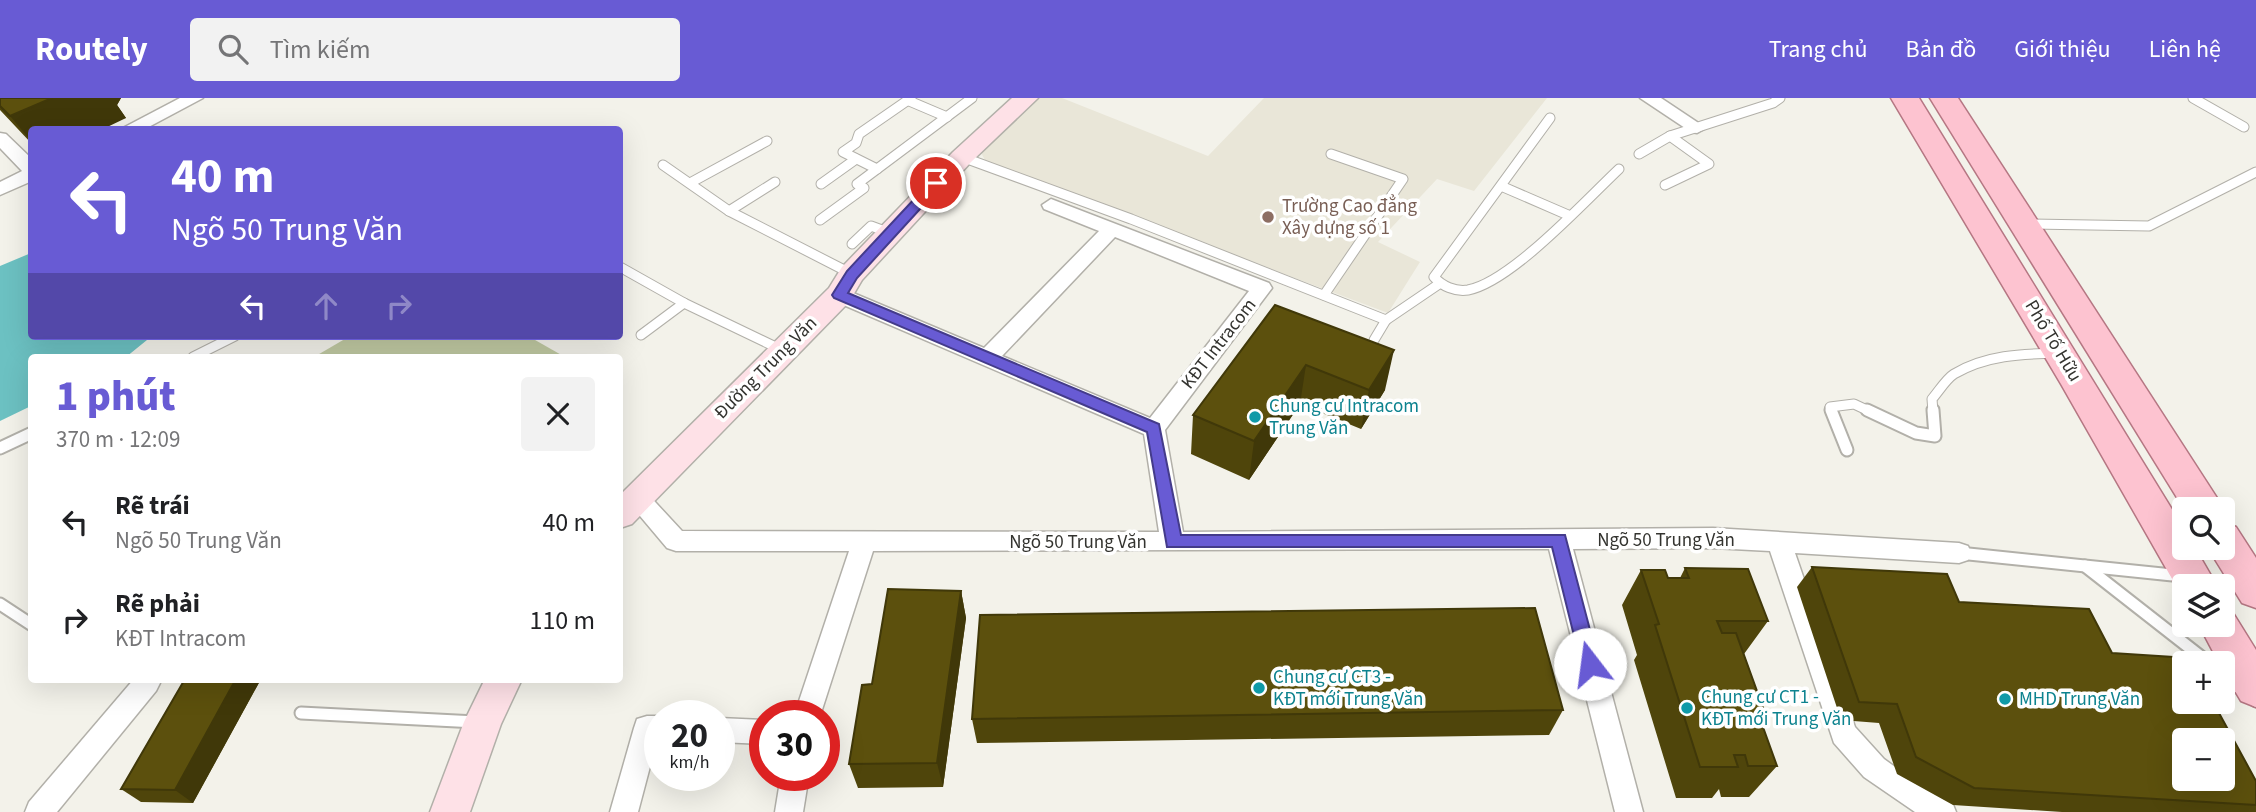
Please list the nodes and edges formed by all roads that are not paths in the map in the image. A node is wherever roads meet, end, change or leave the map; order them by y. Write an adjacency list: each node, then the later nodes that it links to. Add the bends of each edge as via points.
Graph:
1 (194, 98): 12 (street)
2 (972, 98): 10 (lane)
3 (1026, 98): 22 (street, Đường Trung Văn)
4 (1649, 98): 15 (street)
5 (1780, 98): 15 (lane)
6 (1905, 98): 16 (main road, Phố Tố Hữu)
7 (1944, 98): 13 (main road, Phố Tố Hữu)
8 (2193, 98): 14 (lane)
9 (909, 99): 10 (lane); 23 (lane, via 859,134 856,143 843,152)
10 (947, 117): 26 (lane)
11 (1550, 118): 34 (lane)
12 (136, 126)
13 (1963, 127): 16 (main road); 40 (main road, Phố Tố Hữu)
14 (2244, 127)
15 (1697, 128): 17 (lane)
16 (1923, 128): 54 (main road, Phố Tố Hữu)
17 (1670, 136): 21 (lane); 33 (lane, via 1709,164)
18 (0, 138): 25 (street)
19 (767, 141): 31 (lane)
20 (1331, 154): 47 (lane, via 1403,179)
21 (1639, 154)
22 (962, 157): 42 (street, Đường Trung Văn); 47 (lane)
23 (856, 159): 26 (lane); 32 (lane)
24 (663, 165): 31 (lane)
25 (28, 167)
26 (877, 169): 39 (lane, via 857,184 864,188)
27 (1619, 169): 38 (lane)
28 (2256, 172): 40 (lane, via 2149,226)
29 (28, 173): 35 (street)
30 (775, 182): 37 (lane)
31 (690, 183): 37 (lane)
32 (821, 184)
33 (1665, 185)
34 (1501, 186): 38 (lane); 45 (lane, via 1434,277)
35 (0, 189)
36 (1051, 205): 41 (street, KĐT Intracom)
37 (729, 211): 46 (lane)
38 (1568, 215): 45 (lane, via 1487,281 1469,290)
39 (820, 220)
40 (2023, 224): 61 (main road, Phố Tố Hữu)
41 (1112, 229): 56 (street); 57 (street, KĐT Intracom, via 1262,288)
42 (890, 233): 43 (lane, via 871,226); 46 (street, Đường Trung Văn)
43 (852, 244)
44 (623, 269): 48 (lane)
45 (1439, 284): 49 (lane)
46 (846, 285): 53 (street, Đường Trung Văn); 56 (street)
47 (1324, 295): 49 (lane)
48 (684, 303): 50 (lane); 53 (lane)
49 (1386, 320): 52 (lane)
50 (641, 335)
51 (227, 340): 55 (lane)
52 (1374, 340)
53 (785, 351): 62 (street, Đường Trung Văn)
54 (2060, 353): 60 (lane, via 2006,355 1952,375 1932,399 1935,436 1916,433 1854,404 1830,407); 69 (main road, Phố Tố Hữu)
55 (199, 354)
56 (988, 357): 57 (street)
57 (1154, 429): 65 (street)
58 (28, 435): 59 (lane)
59 (0, 448)
60 (1847, 450)
61 (2196, 497)
62 (628, 506): 66 (street, Ngõ 50 Trung Văn, via 676,541)
63 (1559, 540): 64 (street, Ngõ 50 Trung Văn); 65 (street, Ngõ 50 Trung Văn); 89 (street)
64 (1779, 541): 67 (street, Ngõ 50 Trung Văn); 90 (street, via 1844,734 1874,768)
65 (1173, 542): 66 (street, Ngõ 50 Trung Văn)
66 (864, 543): 79 (street)
67 (1959, 553): 68 (lane)
68 (2085, 566): 70 (lane); 74 (lane)
69 (2190, 574)
70 (2172, 578)
71 (0, 604): 72 (lane)
72 (28, 622)
73 (2226, 637): 78 (main road)
74 (2194, 651)
75 (144, 683): 85 (street)
76 (502, 683): 82 (street)
77 (2235, 684): 80 (lane)
78 (2256, 688)
79 (812, 700)
80 (2256, 701)
81 (301, 713): 82 (lane)
82 (483, 722): 86 (street)
83 (644, 739): 87 (street)
84 (792, 791): 88 (street)
85 (39, 812)
86 (450, 812)
87 (624, 812)
88 (789, 812)
89 (1629, 812)
90 (1942, 812)

